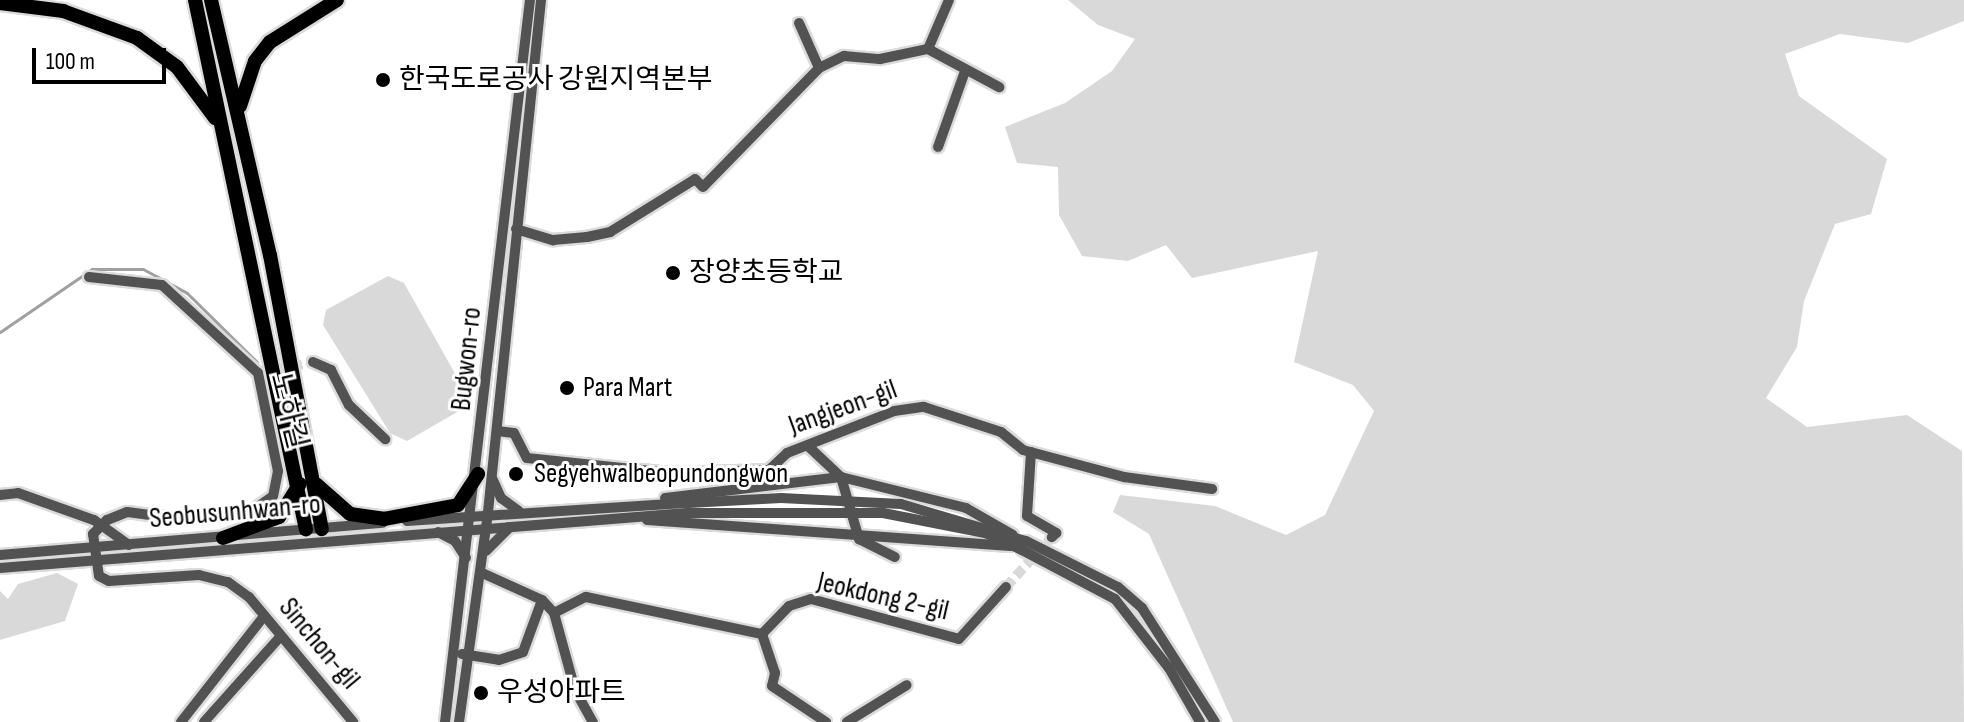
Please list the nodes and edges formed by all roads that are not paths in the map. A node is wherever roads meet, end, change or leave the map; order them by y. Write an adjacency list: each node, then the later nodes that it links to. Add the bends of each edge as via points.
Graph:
1 (195, 0): 9 (highway)
2 (211, 0): 9 (highway)
3 (337, 0): 14 (highway, via 270,42 255,61)
4 (530, 0): 16 (street, Bugwon-ro)
5 (541, 0): 17 (street, Bugwon-ro)
6 (949, 0): 10 (street)
7 (0, 3): 15 (highway, via 63,11 137,38 177,67)
8 (799, 23): 11 (street)
9 (209, 29): 14 (highway); 15 (highway)
10 (928, 49): 11 (street, via 880,59 844,56); 12 (street)
11 (819, 68): 19 (street, via 703,187 695,179 610,232 553,240)
12 (964, 74): 13 (street); 18 (street)
13 (999, 87)
14 (239, 110): 29 (highway)
15 (218, 123): 28 (highway)
16 (513, 142): 17 (street); 26 (street, Bugwon-ro)
17 (526, 143): 19 (street, Bugwon-ro)
18 (938, 147)
19 (516, 229): 22 (street, Bugwon-ro)
20 (89, 277): 36 (street, 노하길, via 162,285 261,373 278,471 278,485 265,504 250,512 180,519 127,512)
21 (313, 362): 23 (street, via 331,370 357,416)
22 (497, 431): 24 (street, Jangjeon-gil, via 514,433 527,458 670,473 769,470 787,453); 26 (street, Bugwon-ro)
23 (385, 439)
24 (808, 446): 25 (street, Jangjeon-gil, via 894,411 924,407 1001,432); 27 (street)
25 (1031, 452): 30 (street, Jangjeon-gil, via 1124,477); 47 (street, via 1027,516 1056,533)
26 (485, 474): 32 (street); 33 (street, Bugwon-ro); 34 (street, Bugwon-ro); 37 (highway, via 458,505)
27 (841, 477): 35 (street); 49 (street); 50 (street, via 966,508)
28 (300, 484): 46 (highway); 48 (highway, via 279,517)
29 (316, 484): 38 (highway, via 350,514); 44 (highway)
30 (1212, 489)
31 (0, 495): 39 (street, via 18,493)
32 (519, 511): 33 (street); 35 (street)
33 (488, 512): 34 (street); 41 (street, Bugwon-ro)
34 (473, 513): 37 (street); 42 (street, Bugwon-ro)
35 (580, 513): 40 (street, Seobusunhwan-ro); 49 (street); 50 (street, bridge, via 781,498 901,504)
36 (114, 517): 39 (street); 45 (street)
37 (423, 517): 38 (highway)
38 (387, 520): 44 (street, Seobusunhwan-ro)
39 (102, 524): 45 (street); 52 (street, via 93,534)
40 (516, 524): 41 (street, Seobusunhwan-ro); 57 (street, via 492,540)
41 (486, 526): 42 (street, Seobusunhwan-ro); 57 (street, Bugwon-ro)
42 (472, 527): 43 (street, Seobusunhwan-ro); 56 (street, Bugwon-ro)
43 (433, 530): 44 (street, Seobusunhwan-ro); 56 (street, via 455,541)
44 (323, 534): 46 (street, Seobusunhwan-ro)
45 (117, 535): 51 (street)
46 (306, 536): 48 (street, Seobusunhwan-ro); 55 (street, Seobusunhwan-ro)
47 (1052, 537)
48 (223, 538): 51 (street, Seobusunhwan-ro)
49 (859, 539): 50 (street); 54 (street)
50 (1020, 544): 76 (street, via 1115,599 1169,668); 77 (street, via 1118,587 1142,608)
51 (129, 545): 52 (street, Seobusunhwan-ro)
52 (94, 548): 53 (street, Seobusunhwan-ro); 55 (street)
53 (0, 555)
54 (895, 557)
55 (95, 560): 58 (street, Seobusunhwan-ro); 62 (street, Sinchon-gil, via 99,576 109,581 199,575 228,582)
56 (467, 562): 65 (street, Bugwon-ro)
57 (481, 566): 60 (street); 66 (street, Bugwon-ro)
58 (0, 568)
59 (1006, 587): 63 (street, Jeokdong 2-gil, via 959,639 811,599 789,606)
60 (542, 600): 61 (street); 66 (street, via 523,652 499,660)
61 (554, 613): 63 (street, via 586,597); 73 (street, via 575,690)
62 (264, 616): 64 (street, Sinchon-gil); 68 (street)
63 (762, 634): 74 (street, via 772,654 772,686)
64 (279, 638): 69 (street); 70 (street, Sinchon-gil)
65 (455, 653): 66 (street); 71 (street, Bugwon-ro)
66 (469, 655): 72 (street, Bugwon-ro)
67 (907, 685): 75 (street)
68 (181, 722)
69 (204, 722)
70 (353, 722)
71 (445, 722)
72 (459, 722)
73 (593, 722)
74 (826, 722)
75 (847, 722)
76 (1200, 722)
77 (1215, 722)

